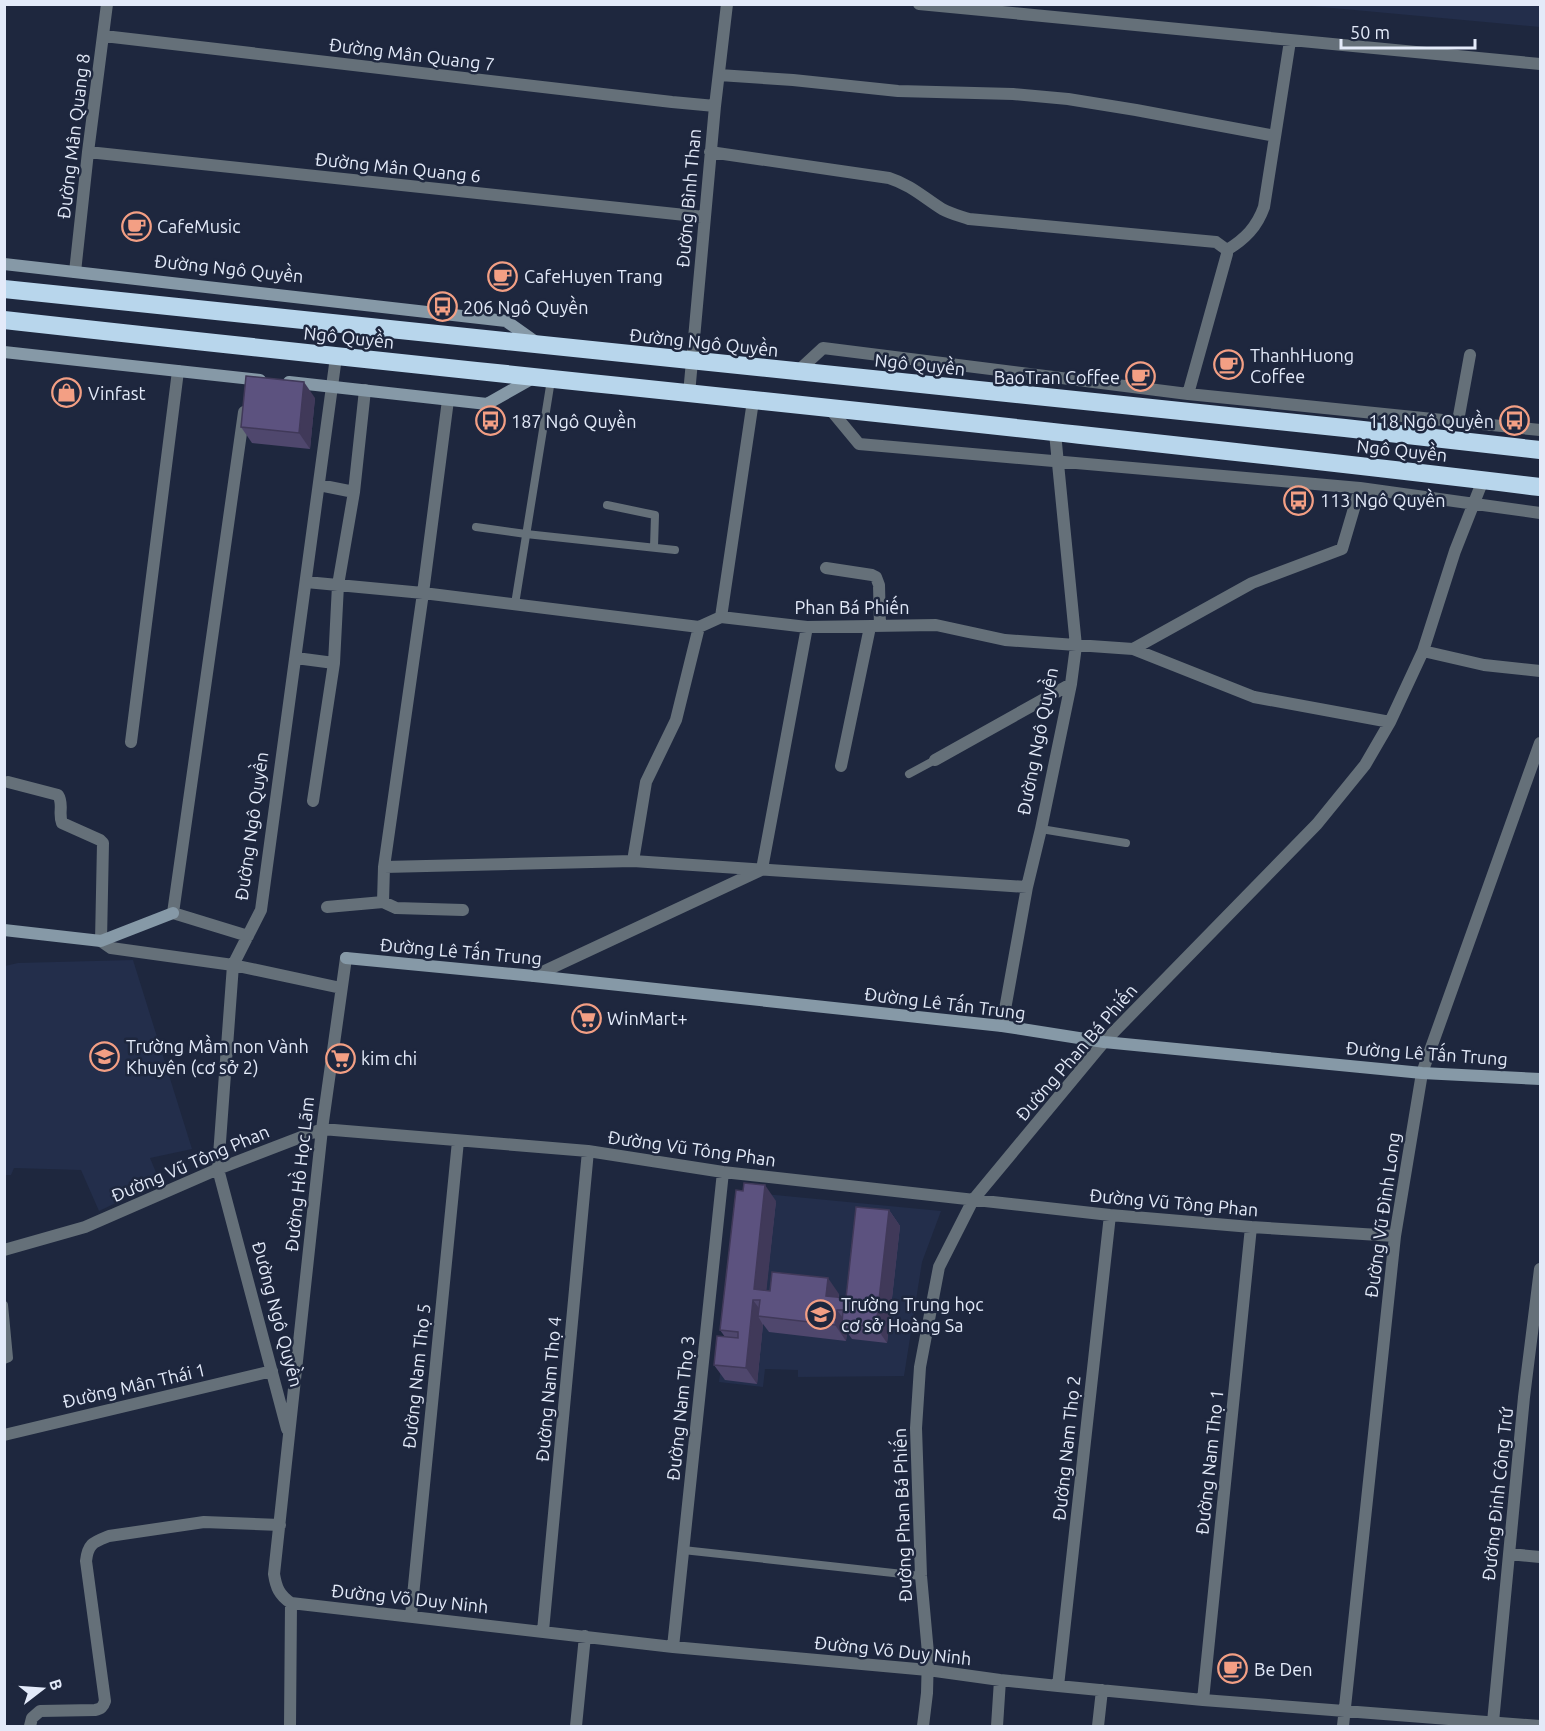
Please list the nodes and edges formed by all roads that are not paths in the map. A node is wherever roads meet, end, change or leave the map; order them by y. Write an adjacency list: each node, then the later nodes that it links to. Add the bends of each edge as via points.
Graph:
1 (107, 4): 4 (street, Đường Mân Quang 8)
2 (727, 4): 7 (street, Đường Bình Than)
3 (919, 4): 5 (street)
4 (104, 36): 8 (street, Đường Mân Quang 7); 10 (street, Đường Mân Quang 8)
5 (1290, 41): 6 (street); 9 (street)
6 (1540, 64)
7 (719, 75): 8 (street, Đường Bình Than); 9 (street, via 898,91 1068,99)
8 (715, 106): 11 (street, Đường Bình Than)
9 (1275, 136): 13 (street, via 1260,219 1246,237)
10 (88, 152): 12 (street, Đường Mân Quang 6); 15 (street, Đường Mân Quang 8)
11 (710, 152): 12 (street, Đường Bình Than); 13 (street, via 889,178 912,187 943,210 969,219 1216,242)
12 (704, 217): 22 (street, Đường Bình Than)
13 (1227, 250): 30 (street)
14 (4, 264): 15 (street, Đường Ngô Quyền)
15 (75, 272): 18 (street, Đường Ngô Quyền, via 506,321)
16 (4, 289): 18 (highway, Ngô Quyền)
17 (4, 320): 21 (highway, Ngô Quyền)
18 (541, 346): 22 (highway, Đường Ngô Quyền)
19 (4, 352): 23 (street)
20 (1470, 355): 34 (street)
21 (336, 357): 25 (highway, Ngô Quyền); 26 (street, Đường Ngô Quyền)
22 (692, 361): 24 (highway, Đường Ngô Quyền); 29 (street, Đường Bình Than)
23 (178, 371): 27 (street); 68 (street)
24 (797, 372): 30 (street, Đường Ngô Quyền, via 823,348); 37 (highway, Ngô Quyền)
25 (542, 379): 29 (highway, Ngô Quyền); 31 (street, via 487,404); 48 (lane)
26 (332, 387): 27 (street); 28 (street); 40 (street, Đường Ngô Quyền)
27 (247, 390): 84 (street)
28 (365, 390): 31 (street); 43 (street)
29 (689, 394): 32 (highway)
30 (1188, 394): 34 (street, Đường Ngô Quyền)
31 (448, 400): 54 (street)
32 (753, 401): 33 (highway); 56 (street)
33 (830, 409): 36 (highway, Ngô Quyền); 38 (street, via 859,444)
34 (1458, 421): 35 (street, Đường Ngô Quyền)
35 (1540, 430)
36 (1055, 433): 38 (street, Đường Ngô Quyền); 39 (highway, Ngô Quyền)
37 (1540, 450)
38 (1058, 461): 42 (street); 60 (street, Đường Ngô Quyền)
39 (1483, 480): 41 (highway, Ngô Quyền); 44 (street, Đường Phan Bá Phiến)
40 (319, 485): 43 (street); 52 (street, Đường Ngô Quyền)
41 (1540, 487)
42 (1360, 488): 44 (street); 61 (street, via 1342,549 1252,583)
43 (354, 492): 53 (street)
44 (1473, 504): 46 (street); 62 (street, Đường Phan Bá Phiến)
45 (607, 505): 49 (lane, via 655,515)
46 (1540, 513)
47 (476, 527): 48 (lane)
48 (526, 534): 49 (lane); 55 (lane)
49 (654, 547): 50 (lane)
50 (675, 550)
51 (826, 568): 57 (street, via 876,578 879,585)
52 (306, 582): 53 (street); 63 (street, Đường Ngô Quyền)
53 (338, 585): 54 (street); 64 (street)
54 (423, 593): 55 (street); 78 (street)
55 (515, 604): 58 (street)
56 (721, 617): 58 (street); 59 (street, Phan Bá Phiến)
57 (875, 626): 59 (street, Phan Bá Phiến); 60 (street, Phan Bá Phiến, via 936,625 1005,640); 71 (street)
58 (699, 627): 77 (street, via 676,720 646,782)
59 (807, 627): 79 (street)
60 (1076, 646): 61 (street, Phan Bá Phiến); 66 (street, Đường Ngô Quyền)
61 (1133, 649): 67 (street, Phan Bá Phiến, via 1254,697)
62 (1423, 651): 65 (street, via 1484,665); 67 (street, Đường Phan Bá Phiến)
63 (296, 658): 64 (street); 86 (street, Đường Ngô Quyền, via 261,910)
64 (333, 663): 74 (street)
65 (1540, 671)
66 (1071, 684): 70 (street); 75 (street, Đường Ngô Quyền)
67 (1390, 723): 93 (street, Đường Phan Bá Phiến, via 1365,765 1317,824)
68 (131, 742)
69 (1540, 743): 94 (street, Đường Vũ Đình Long)
70 (935, 759): 72 (lane)
71 (841, 766)
72 (909, 774)
73 (6, 782): 87 (street, via 58,795 62,800 62,823 103,843)
74 (313, 801)
75 (1041, 829): 76 (lane); 80 (street, Đường Ngô Quyền)
76 (1126, 843)
77 (633, 861): 78 (street); 79 (street)
78 (384, 867): 81 (street)
79 (762, 869): 80 (street); 90 (street)
80 (1027, 887): 92 (street, Đường Ngô Quyền)
81 (383, 902): 82 (street); 83 (street, via 396,908)
82 (327, 907)
83 (463, 910)
84 (173, 913): 86 (street); 87 (street)
85 (4, 930): 87 (street)
86 (248, 936): 89 (street, Đường Ngô Quyền)
87 (101, 941): 89 (street, via 116,949)
88 (346, 958): 90 (street, Đường Lê Tấn Trung); 91 (street, Đường Hồ Học Lãm)
89 (233, 965): 91 (street); 99 (street, Đường Ngô Quyền)
90 (534, 976): 92 (street, Đường Lê Tấn Trung)
91 (341, 988): 96 (street, Đường Hồ Học Lãm)
92 (1002, 1026): 93 (street, Đường Lê Tấn Trung)
93 (1104, 1042): 94 (street, Đường Lê Tấn Trung); 101 (street, Đường Phan Bá Phiến)
94 (1422, 1073): 95 (street, Đường Lê Tấn Trung); 104 (street, Đường Vũ Đình Long)
95 (1540, 1079)
96 (322, 1129): 97 (street, Đường Vũ Tông Phan); 99 (street, Đường Vũ Tông Phan); 111 (street, Đường Hồ Học Lãm)
97 (458, 1141): 98 (street, Đường Vũ Tông Phan); 118 (street, Đường Nam Thọ 5)
98 (588, 1150): 100 (street, Đường Vũ Tông Phan); 119 (street, Đường Nam Thọ 4)
99 (218, 1169): 105 (street, Đường Vũ Tông Phan, via 85,1227); 109 (street, Đường Ngô Quyền)
100 (723, 1172): 101 (street, Đường Vũ Tông Phan); 113 (street, Đường Nam Thọ 3)
101 (973, 1200): 102 (street, Đường Vũ Tông Phan); 116 (street, Đường Phan Bá Phiến, via 939,1267 920,1367 916,1428)
102 (1110, 1215): 103 (street, Đường Vũ Tông Phan); 124 (street, Đường Nam Thọ 2)
103 (1251, 1227): 104 (street, Đường Vũ Tông Phan); 126 (street, Đường Nam Thọ 1)
104 (1395, 1236): 127 (street, Đường Vũ Đình Long)
105 (4, 1250)
106 (1540, 1269): 114 (street, Đường Đinh Công Trứ)
107 (4, 1305): 108 (lane, via 9,1358)
108 (4, 1360)
109 (272, 1371): 110 (street, Đường Mân Thái 1); 111 (street, Đường Ngô Quyền)
110 (4, 1435)
111 (289, 1438): 112 (street, Đường Hồ Học Lãm)
112 (280, 1525): 117 (street, Đường Hồ Học Lãm, via 276,1588); 130 (street, via 204,1522 110,1536 95,1542 87,1551 86,1561 104,1706 95,1710 40,1711)
113 (683, 1550): 116 (lane); 121 (street, Đường Nam Thọ 3)
114 (1509, 1554): 115 (street); 128 (street, Đường Đinh Công Trứ)
115 (1540, 1557)
116 (921, 1576): 122 (street, Đường Phan Bá Phiến)
117 (291, 1602): 118 (street, Đường Võ Duy Ninh); 131 (street)
118 (411, 1616): 119 (street, Đường Võ Duy Ninh)
119 (543, 1631): 120 (street, Đường Võ Duy Ninh)
120 (585, 1636): 121 (street, Đường Võ Duy Ninh); 132 (street)
121 (673, 1647): 122 (street, Đường Võ Duy Ninh)
122 (928, 1670): 123 (street, Đường Võ Duy Ninh); 133 (street, Đường Phan Bá Phiến)
123 (1000, 1680): 124 (street, Đường Võ Duy Ninh); 134 (street)
124 (1058, 1686): 125 (street, Đường Võ Duy Ninh)
125 (1102, 1690): 126 (street, Đường Võ Duy Ninh); 135 (street)
126 (1203, 1700): 127 (street, Đường Võ Duy Ninh)
127 (1345, 1711): 129 (street, Đường Võ Duy Ninh); 136 (street, Đường Vũ Đình Long)
128 (1493, 1722): 129 (street, Đường Võ Duy Ninh); 137 (street, Đường Võ Duy Ninh)
129 (1479, 1724)
130 (30, 1726)
131 (290, 1726)
132 (576, 1726)
133 (923, 1726)
134 (997, 1726)
135 (1098, 1726)
136 (1343, 1726)
137 (1540, 1726)

